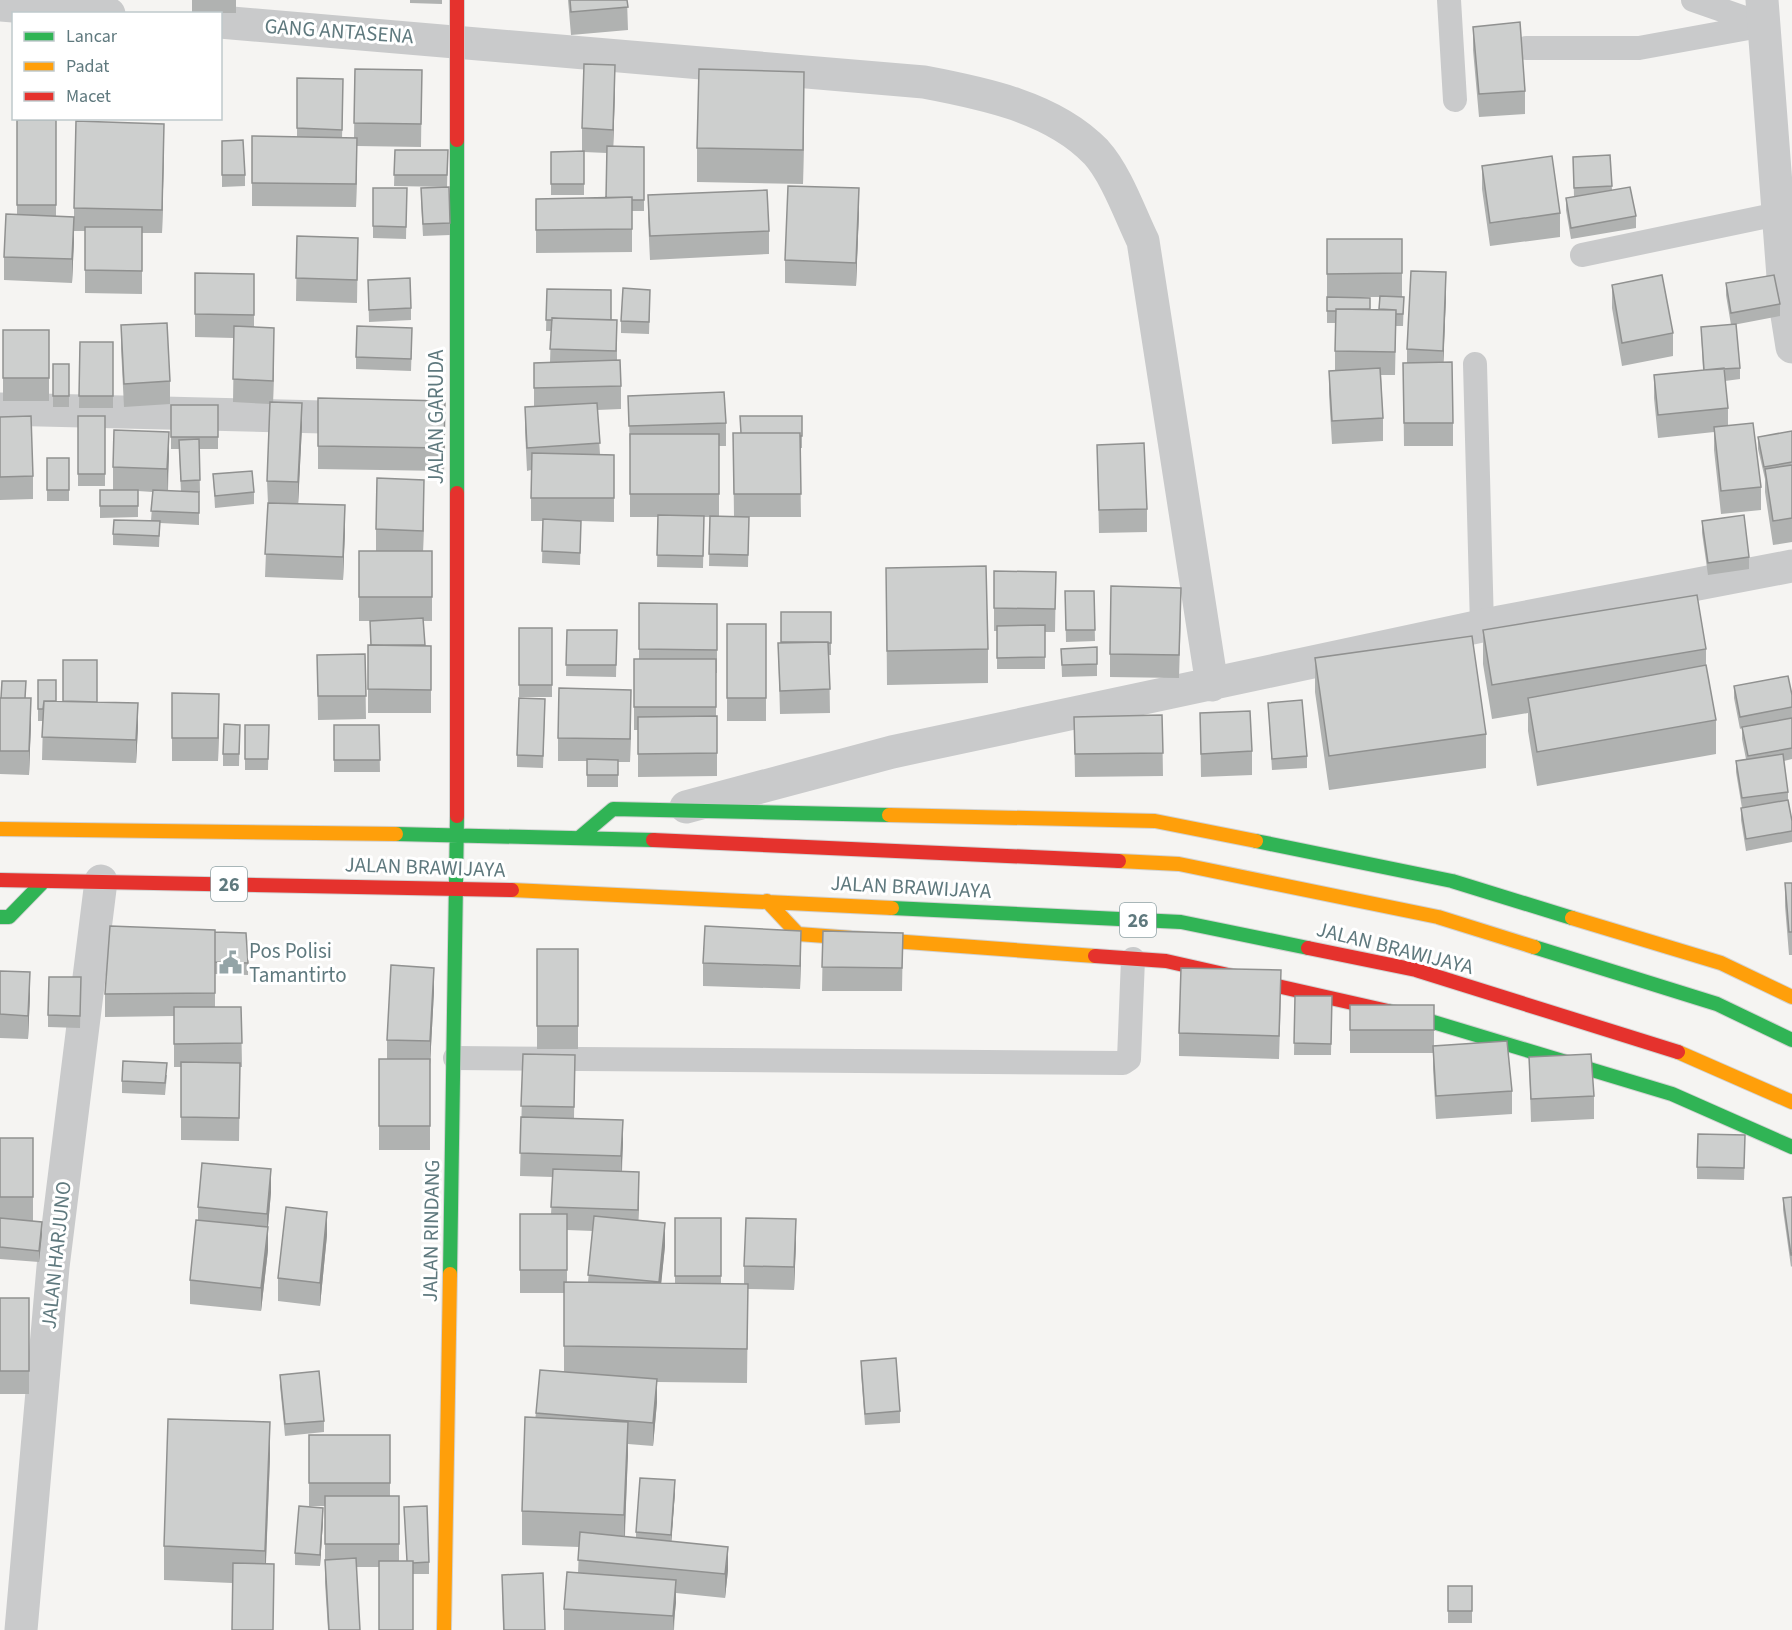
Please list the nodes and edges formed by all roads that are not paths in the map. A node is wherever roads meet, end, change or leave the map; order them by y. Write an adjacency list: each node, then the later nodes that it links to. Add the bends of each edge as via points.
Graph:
1 (457, 0): 8 (main road, JALAN GARUDA)
2 (1449, 0): 10 (lane)
3 (1693, 0): 6 (lane)
4 (0, 5): 5 (street)
5 (85, 12)
6 (1773, 14): 9 (lane, via 1640,48); 11 (street)
7 (222, 22): 8 (street, GANG ANTASENA)
8 (457, 41): 18 (main road, JALAN GARUDA); 21 (street, GANG ANTASENA, via 924,82 986,94 1051,119 1096,152 1118,186 1143,241)
9 (1526, 48)
10 (1455, 100)
11 (1778, 214): 12 (lane); 13 (street)
12 (1582, 255)
13 (1792, 347)
14 (1475, 364): 20 (lane)
15 (0, 409): 16 (street)
16 (386, 418)
17 (422, 419): 18 (street)
18 (457, 420): 24 (main road, JALAN GARUDA)
19 (1792, 566): 20 (street)
20 (1482, 626): 21 (street)
21 (1212, 685): 22 (street, via 892,752)
22 (673, 810): 25 (main road, via 613,809); 33 (main road, via 1155,821 1452,881 1721,963)
23 (0, 829): 24 (main road, JALAN BRAWIJAYA)
24 (457, 833): 25 (main road, JALAN BRAWIJAYA); 29 (main road, JALAN RINDANG)
25 (580, 837): 34 (main road, JALAN BRAWIJAYA, via 1179,864 1438,917 1717,1004)
26 (0, 880): 27 (main road, JALAN BRAWIJAYA / 26)
27 (44, 880): 28 (main road, JALAN BRAWIJAYA / 26); 31 (main road, via 9,917)
28 (101, 881): 29 (main road, JALAN BRAWIJAYA / 26); 38 (street, JALAN HARJUNO, via 54,1267)
29 (457, 888): 30 (main road, JALAN BRAWIJAYA / 26); 35 (main road, JALAN RINDANG)
30 (767, 901): 32 (main road, via 798,934); 36 (main road, JALAN BRAWIJAYA / 26, via 1181,922 1416,970 1685,1054)
31 (0, 917)
32 (1134, 958): 35 (lane, via 1129,1059 1123,1063); 37 (main road, via 1166,961 1420,1018 1672,1094)
33 (1792, 997)
34 (1792, 1040)
35 (455, 1058): 39 (main road, JALAN RINDANG)
36 (1792, 1102)
37 (1792, 1146)
38 (21, 1630)
39 (444, 1630)

